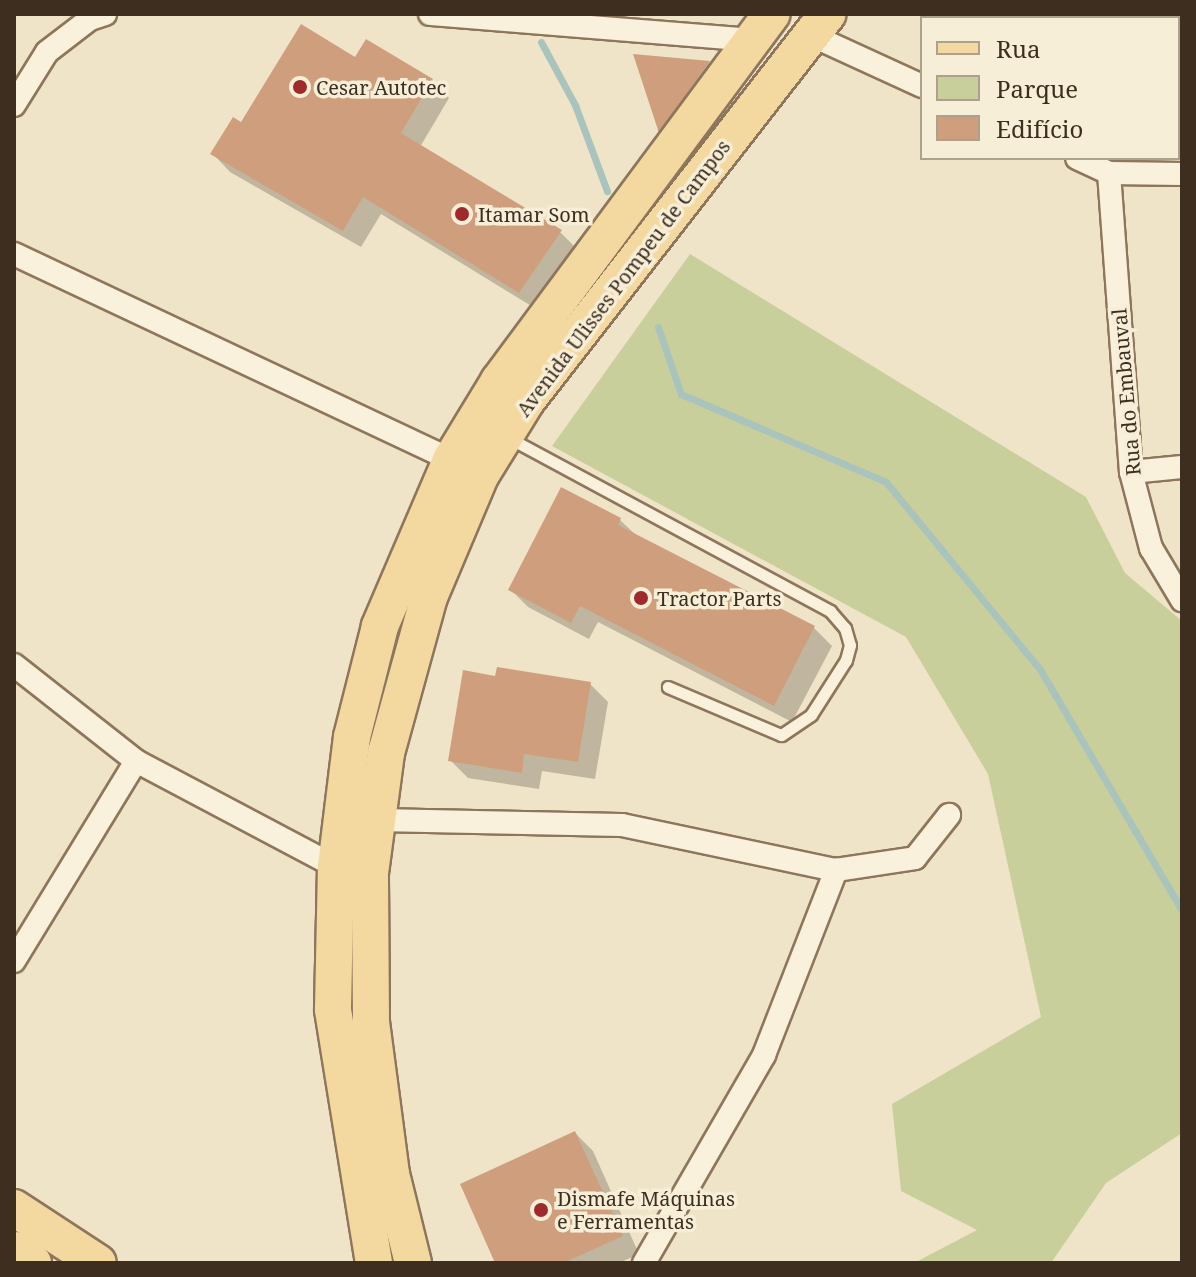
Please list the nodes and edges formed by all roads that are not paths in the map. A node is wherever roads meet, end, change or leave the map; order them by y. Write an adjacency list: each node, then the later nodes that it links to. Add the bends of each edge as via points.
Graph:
1 (430, 14): 4 (street)
2 (93, 16): 6 (street, via 47,52)
3 (819, 24): 5 (street); 11 (main road, Avenida Ulisses Pompeu de Campos, via 579,330)
4 (762, 27): 12 (main road, Avenida Ulisses Pompeu de Campos, via 499,381)
5 (920, 85)
6 (14, 105)
7 (1081, 160): 8 (street)
8 (1109, 173): 9 (street); 14 (street, Rua do Embauval)
9 (1182, 174)
10 (14, 254): 12 (street)
11 (505, 436): 17 (lane, via 830,611 845,628 850,645 811,715 781,735); 20 (main road, Avenida Ulisses Pompeu de Campos, via 480,476 429,597 386,753)
12 (451, 460): 21 (main road, Avenida Ulisses Pompeu de Campos, via 380,626 352,737)
13 (1182, 467): 14 (street)
14 (1131, 472): 15 (street, Rua do Embauval, via 1151,548)
15 (1182, 600)
16 (14, 665): 18 (street)
17 (668, 687)
18 (136, 761): 21 (street); 23 (street)
19 (949, 815): 22 (street, via 915,858)
20 (377, 820): 22 (street, via 622,825); 29 (main road, Avenida Ulisses Pompeu de Campos, via 370,873 371,1022 391,1174)
21 (336, 867): 28 (main road, Avenida Ulisses Pompeu de Campos, via 333,1009)
22 (836, 870): 30 (street, via 764,1055)
23 (14, 961)
24 (14, 1208): 27 (main road)
25 (14, 1250): 26 (main road)
26 (33, 1263)
27 (98, 1263)
28 (374, 1263)
29 (413, 1263)
30 (644, 1263)

